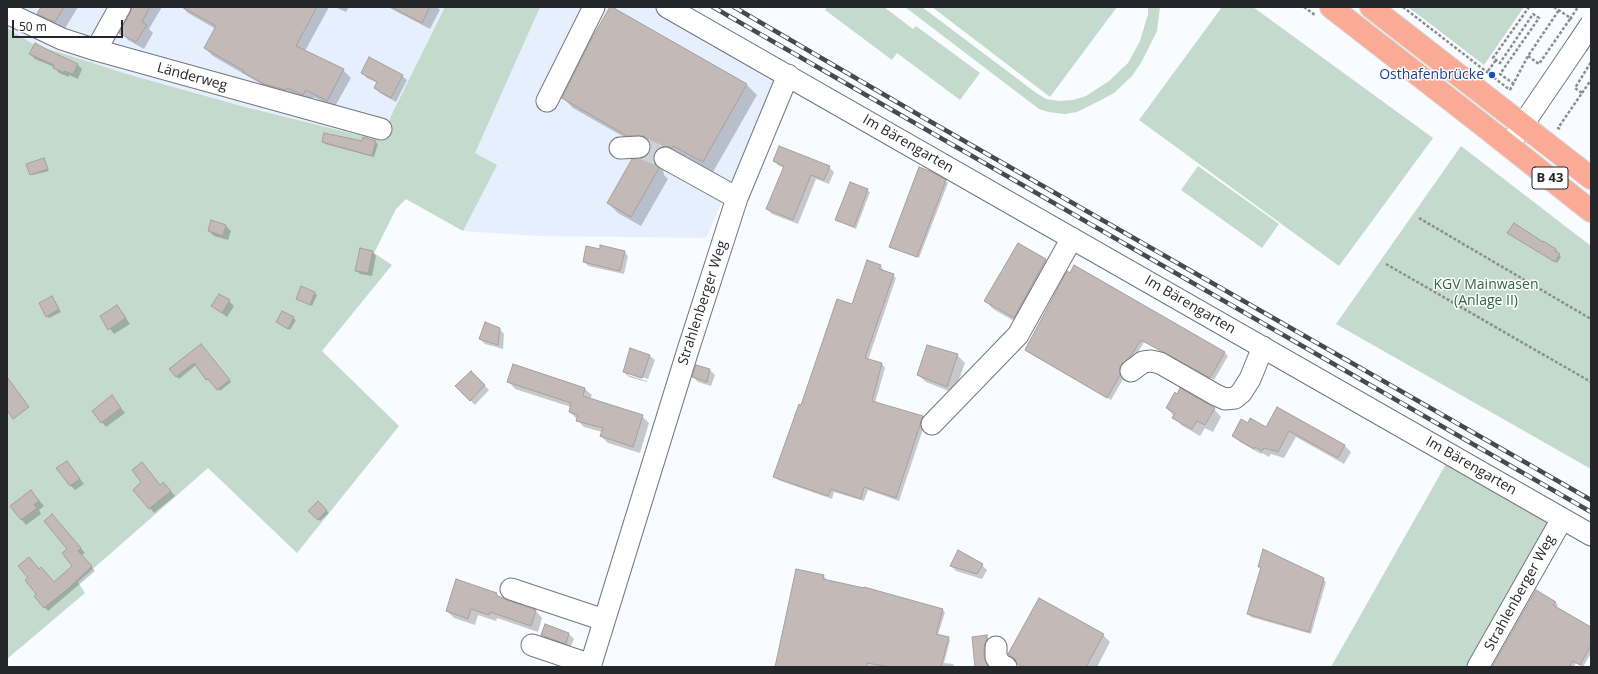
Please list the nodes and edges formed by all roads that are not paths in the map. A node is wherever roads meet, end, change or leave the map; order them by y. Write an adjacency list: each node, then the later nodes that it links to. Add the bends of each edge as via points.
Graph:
1 (120, 7): 8 (street)
2 (594, 7): 10 (street)
3 (667, 7): 9 (street)
4 (1331, 7): 13 (main road, B 43)
5 (1371, 7): 11 (main road, B 43)
6 (20, 14): 8 (street, Länderweg, via 62,40)
7 (1591, 24): 11 (street, bridge, via 1568,39)
8 (96, 50): 12 (street, Länderweg)
9 (788, 75): 16 (street, Strahlenberger Weg); 18 (street, Im Bärengarten)
10 (547, 101)
11 (1523, 125): 13 (street); 15 (main road, B 43)
12 (381, 129)
13 (1509, 145): 17 (main road, B 43)
14 (665, 158): 16 (street)
15 (1591, 178)
16 (737, 198): 25 (street, Strahlenberger Weg)
17 (1591, 211)
18 (1072, 238): 19 (street, Im Bärengarten); 21 (street, via 1018,335)
19 (1263, 347): 20 (street, via 1250,379 1236,398 1225,399 1216,395 1156,362 1143,362); 22 (street, Im Bärengarten)
20 (1131, 371)
21 (932, 424)
22 (1562, 519): 23 (street, Im Bärengarten); 30 (street, Strahlenberger Weg)
23 (1591, 535)
24 (511, 590): 25 (street)
25 (604, 620): 28 (street, Strahlenberger Weg)
26 (532, 645): 28 (street)
27 (996, 647): 29 (street, via 996,657 1001,665)
28 (590, 666)
29 (1006, 667)
30 (1478, 667)

